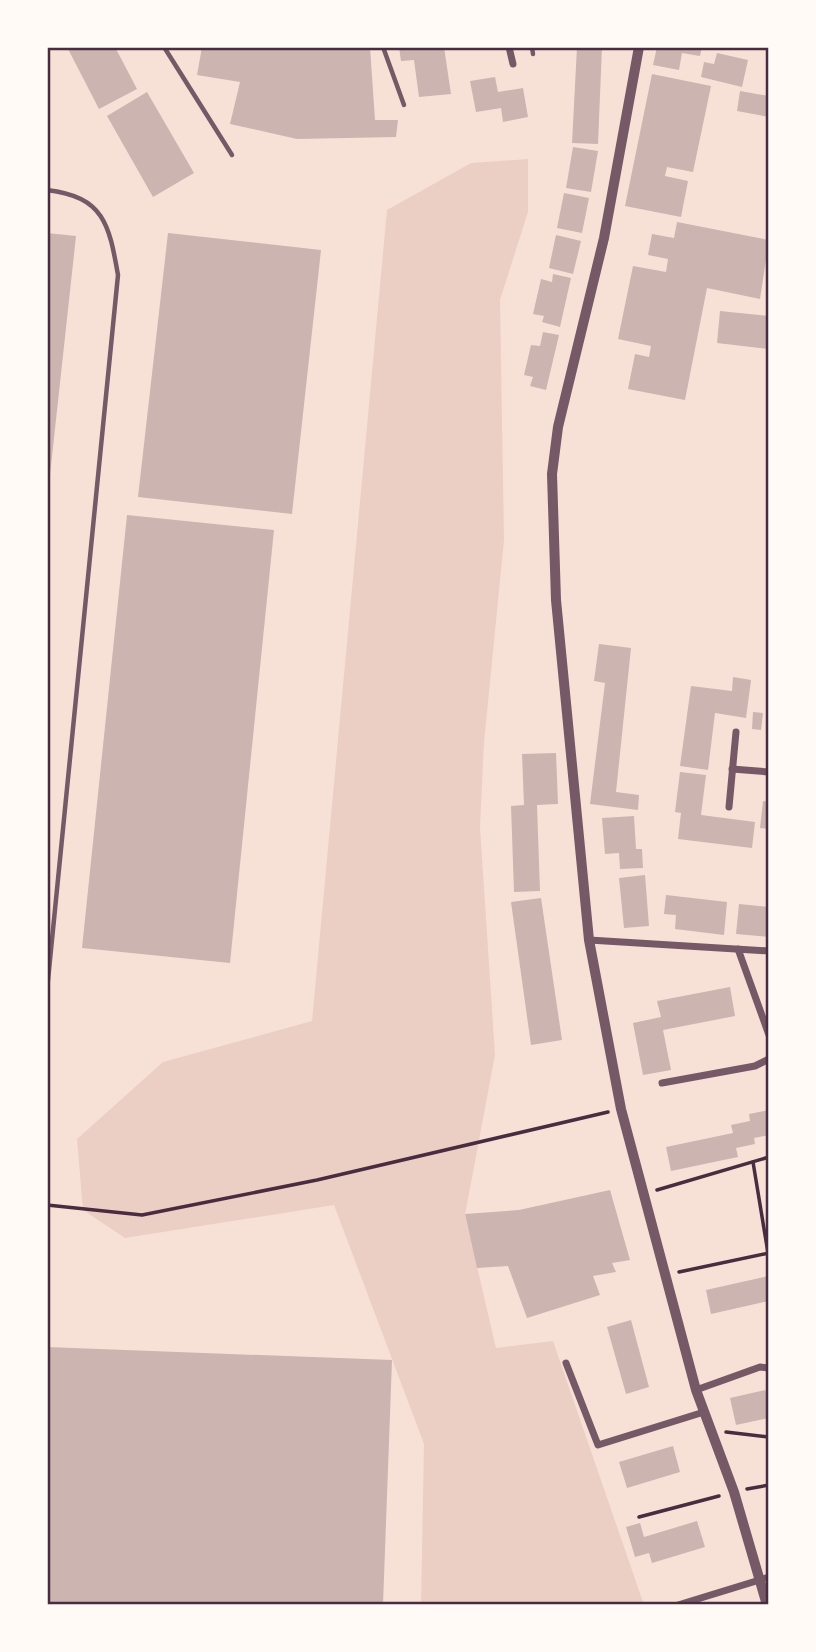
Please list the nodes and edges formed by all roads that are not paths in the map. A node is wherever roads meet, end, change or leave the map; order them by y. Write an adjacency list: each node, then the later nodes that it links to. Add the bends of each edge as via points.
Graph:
1 (164, 47): 9 (lane)
2 (383, 47): 8 (lane)
3 (509, 47): 7 (street)
4 (532, 47): 6 (lane)
5 (639, 47): 16 (street, via 604,238 558,427 552,474 556,600)
6 (533, 54)
7 (513, 64)
8 (404, 104)
9 (232, 155)
10 (47, 190): 15 (lane, via 68,192 95,207 110,229 118,275)
11 (736, 732): 12 (street)
12 (732, 769): 13 (street); 14 (street)
13 (769, 772)
14 (729, 807)
15 (50, 926): 19 (lane)
16 (589, 940): 17 (street); 25 (street, via 621,1109)
17 (738, 949): 18 (street); 20 (street)
18 (769, 951)
19 (47, 990)
20 (769, 1035)
21 (769, 1059): 22 (street, via 755,1066)
22 (662, 1083)
23 (566, 1363): 26 (street, via 598,1445)
24 (769, 1368): 25 (street, via 760,1367)
25 (696, 1390): 26 (street)
26 (704, 1412): 27 (street)
27 (765, 1577): 28 (street); 29 (street)
28 (678, 1605)
29 (767, 1605)

